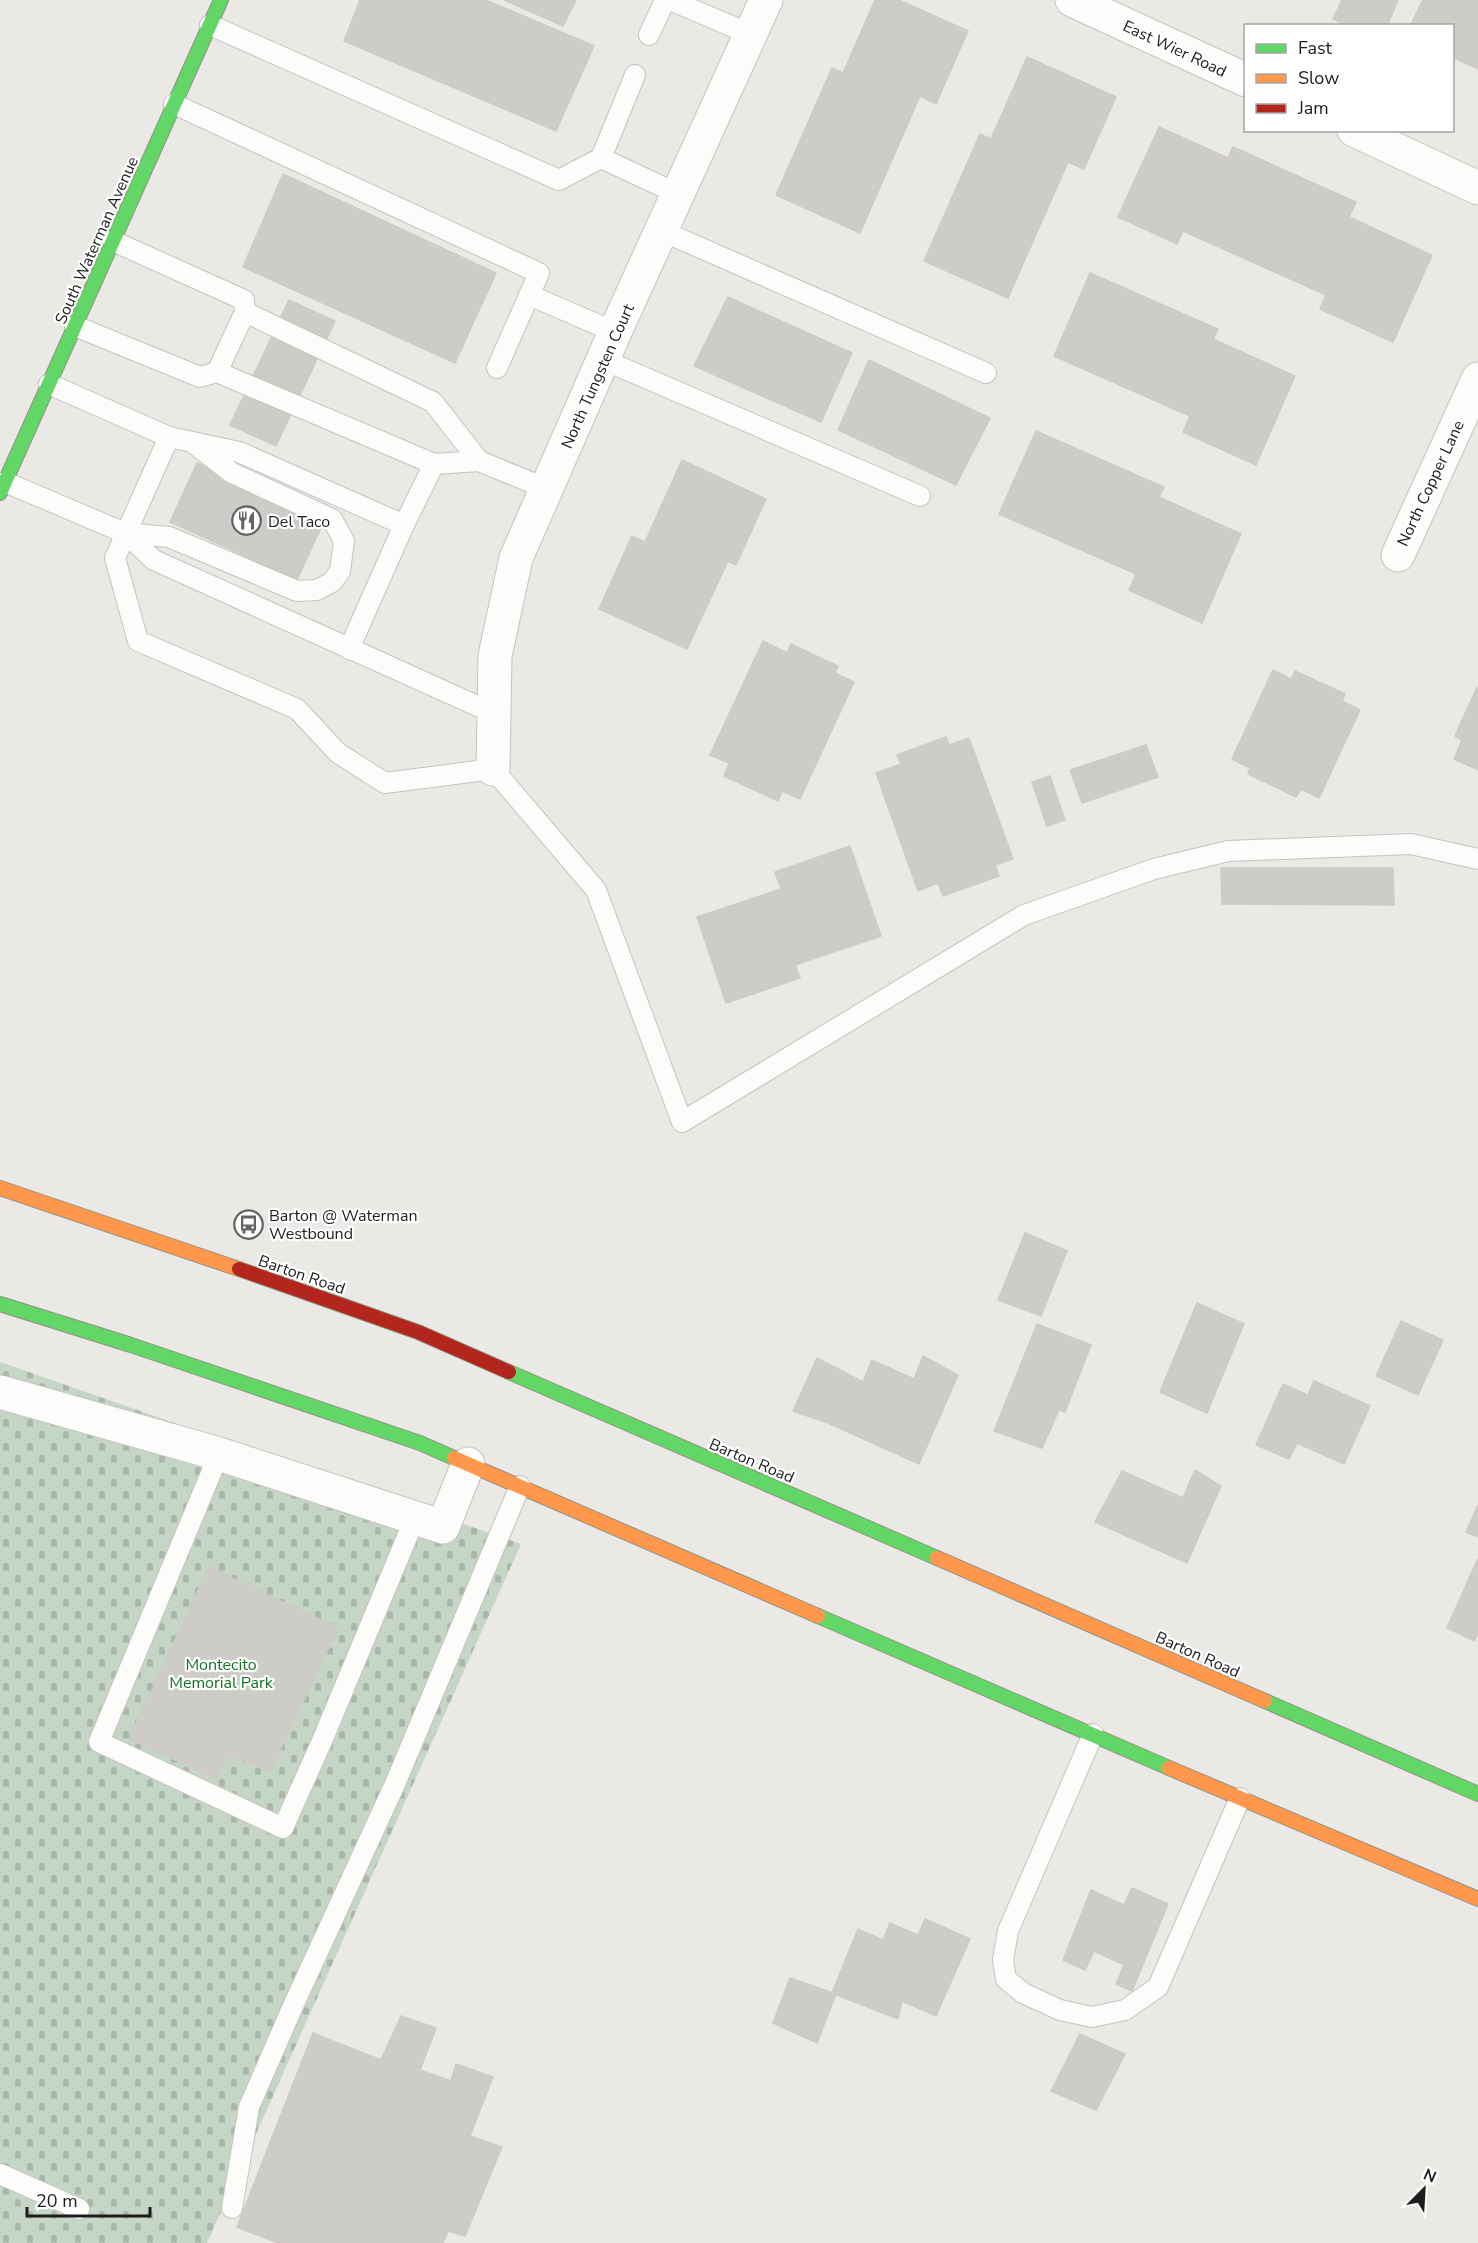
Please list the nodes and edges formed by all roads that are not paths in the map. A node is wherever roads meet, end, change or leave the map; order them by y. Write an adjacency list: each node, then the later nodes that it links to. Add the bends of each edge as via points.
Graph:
1 (221, 0): 6 (main road, South Waterman Avenue)
2 (664, 0): 8 (lane)
3 (670, 0): 7 (lane)
4 (766, 0): 7 (street, North Tungsten Court)
5 (1072, 0): 10 (street, East Wier Road)
6 (210, 25): 11 (main road, South Waterman Avenue); 13 (lane, via 559,180)
7 (750, 34): 15 (street, North Tungsten Court)
8 (649, 35)
9 (635, 75): 13 (lane)
10 (1244, 80)
11 (174, 104): 17 (main road, South Waterman Avenue); 18 (lane, via 539,273)
12 (1358, 132): 14 (street)
13 (601, 158): 15 (lane)
14 (1478, 188)
15 (678, 194): 16 (street, North Tungsten Court)
16 (662, 231): 21 (street, North Tungsten Court); 24 (lane)
17 (113, 241): 19 (lane, via 244,300); 20 (main road, South Waterman Avenue)
18 (529, 295): 21 (lane); 22 (lane)
19 (246, 312): 23 (lane); 29 (lane, via 433,402)
20 (75, 326): 23 (lane, via 200,377); 26 (main road, South Waterman Avenue)
21 (610, 346): 32 (street, North Tungsten Court); 33 (lane)
22 (497, 368)
23 (217, 372): 30 (lane)
24 (986, 373)
25 (1478, 379): 36 (street, North Copper Lane)
26 (49, 384): 27 (lane); 31 (main road, South Waterman Avenue)
27 (168, 437): 28 (lane); 35 (lane)
28 (192, 442): 34 (lane, via 239,452); 35 (lane, via 232,473 332,519 344,541 340,571 332,582 317,590 297,591 169,537)
29 (479, 461): 30 (lane); 32 (lane)
30 (434, 464): 34 (lane)
31 (2, 488): 35 (lane)
32 (547, 489): 38 (street, North Tungsten Court, via 516,558 495,656)
33 (920, 496)
34 (404, 525): 37 (lane)
35 (125, 533): 37 (lane, via 153,560); 39 (lane, via 115,558 138,641 297,709 338,753 385,783)
36 (1398, 555)
37 (350, 649): 38 (lane)
38 (495, 714): 39 (street, North Tungsten Court)
39 (493, 769): 40 (lane, via 596,890 682,1122 1024,915 1154,868 1228,851 1411,844)
40 (1478, 859)
41 (0, 1188): 49 (main road, Barton Road, via 418,1332)
42 (0, 1304): 45 (main road, via 420,1443)
43 (0, 1392): 44 (street)
44 (219, 1454): 47 (street); 47 (lane, via 99,1742 283,1828)
45 (468, 1464): 46 (main road); 47 (street, via 442,1527)
46 (520, 1486): 48 (main road); 53 (lane, via 395,1784 249,2107)
47 (415, 1518)
48 (1093, 1734): 50 (main road); 50 (lane, via 1008,1931 1003,1960 1006,1979 1060,2010 1092,2017 1125,2010 1158,1987)
49 (1478, 1794)
50 (1240, 1798): 51 (main road)
51 (1478, 1899)
52 (0, 2174): 54 (lane)
53 (232, 2208)
54 (79, 2209)

